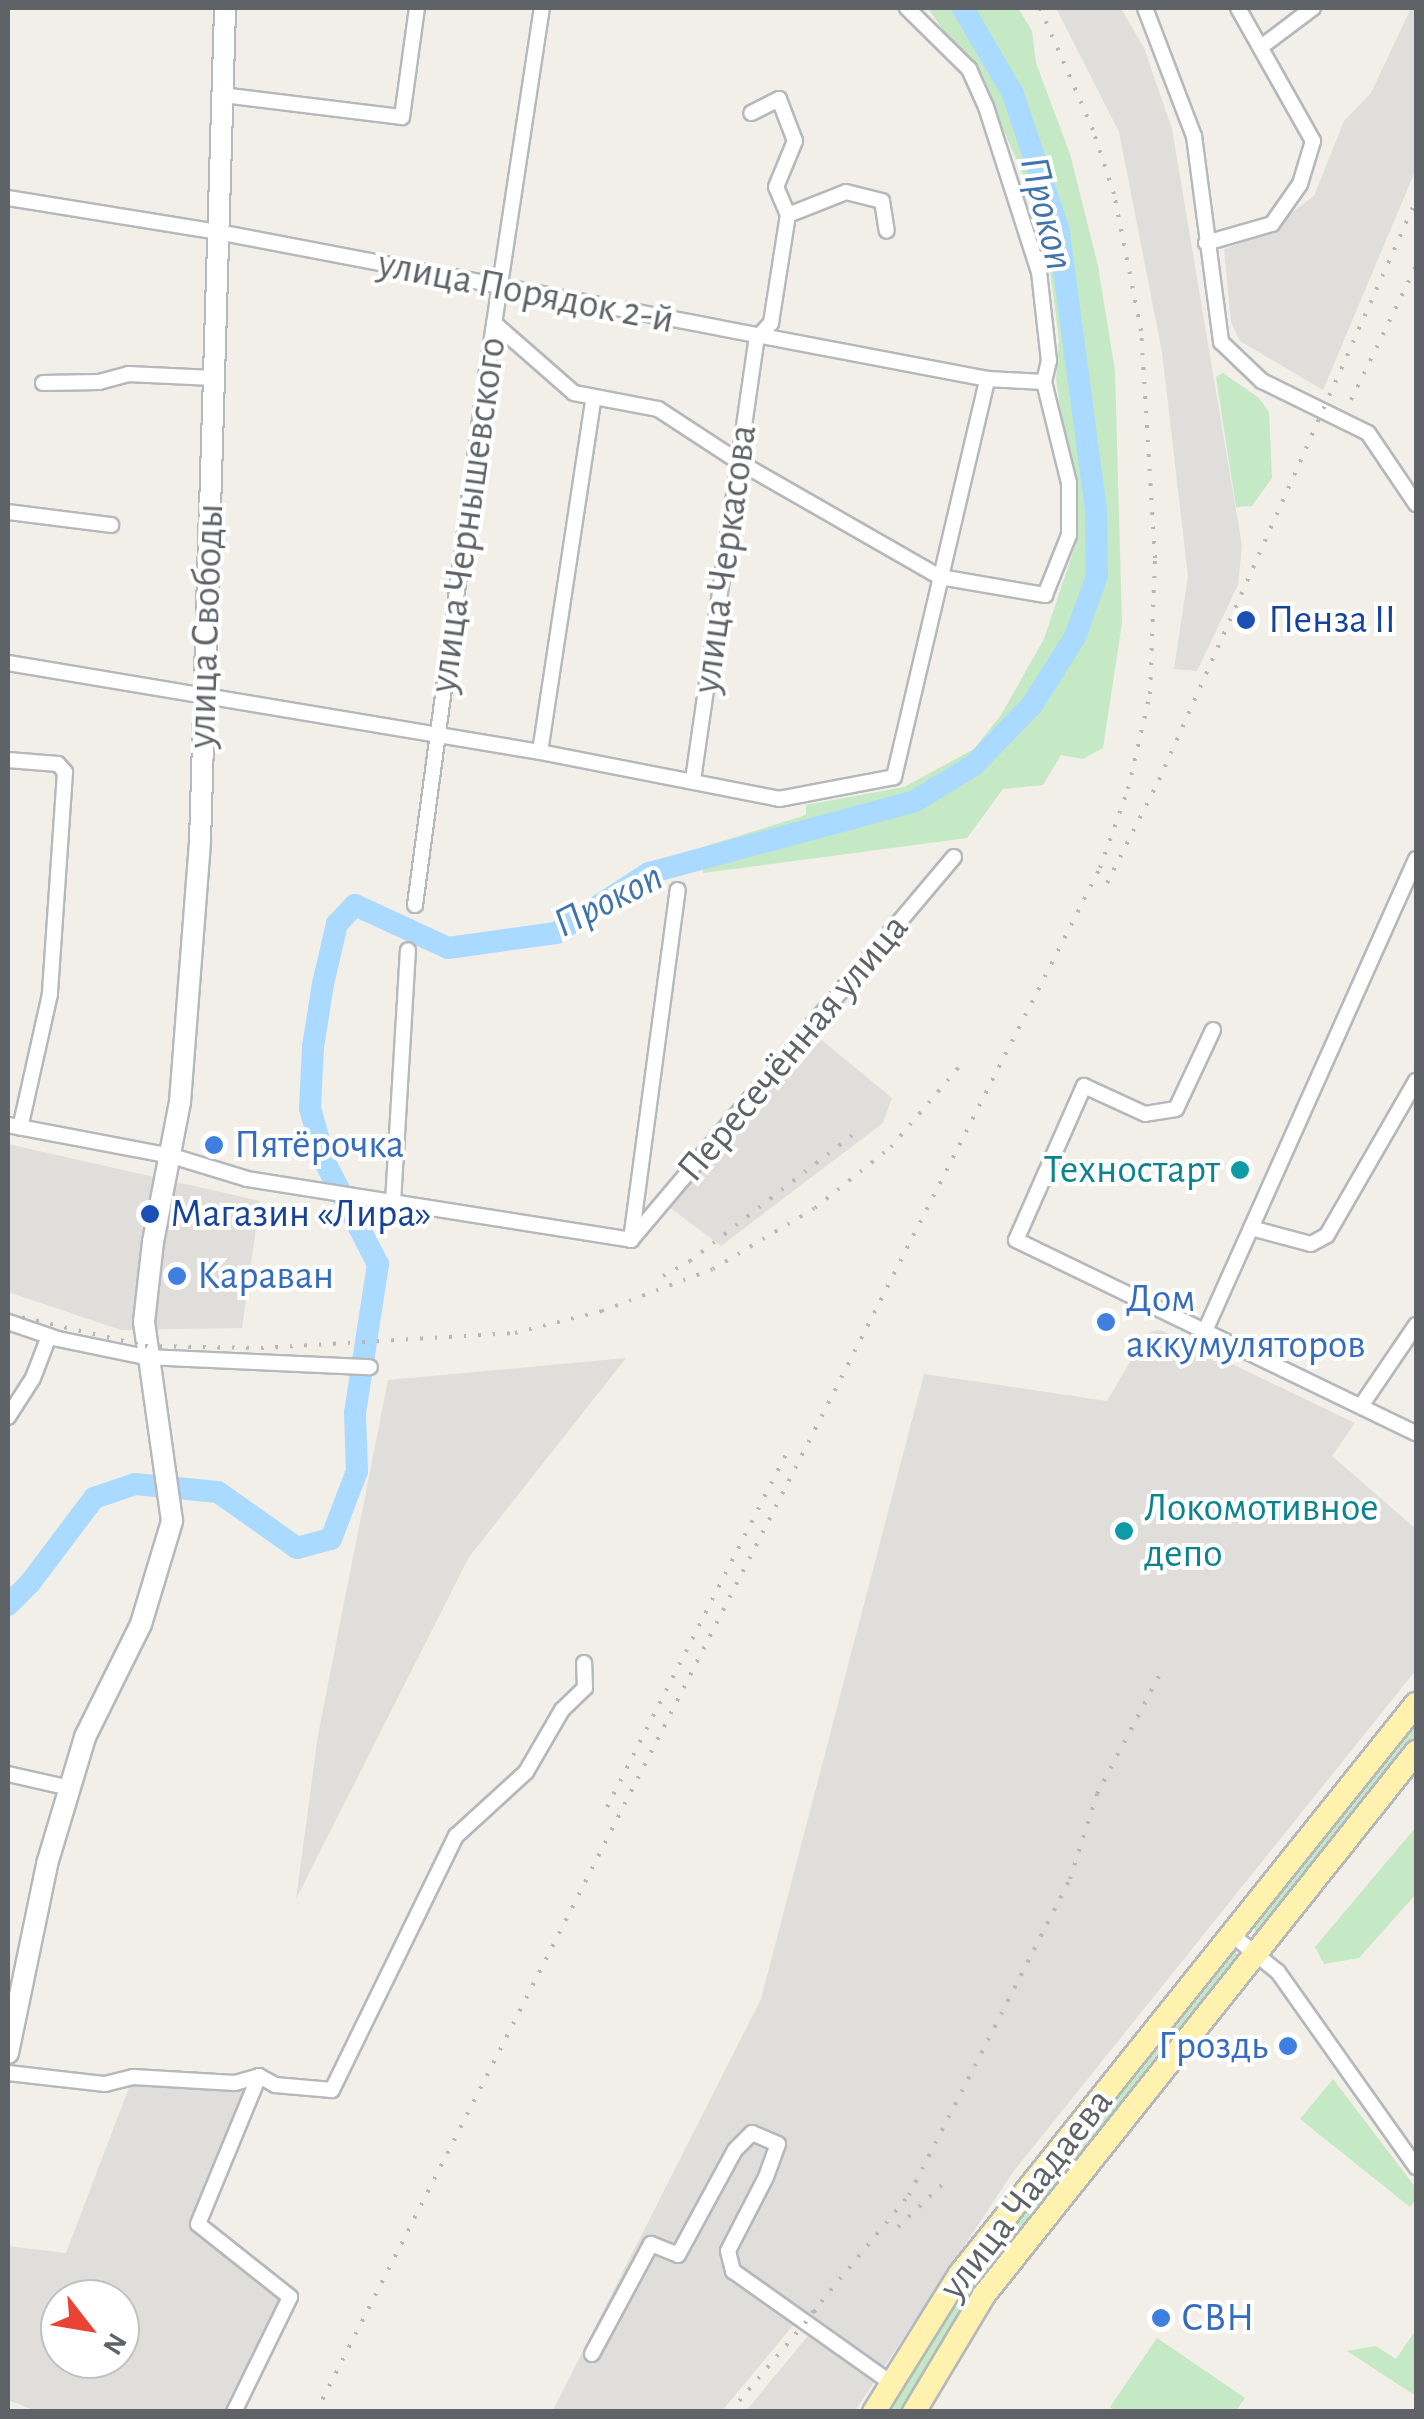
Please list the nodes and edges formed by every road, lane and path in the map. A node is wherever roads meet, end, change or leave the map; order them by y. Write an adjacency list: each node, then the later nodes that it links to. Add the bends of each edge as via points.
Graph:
1 (226, 8): 9 (main road, улица Свободы)
2 (418, 8): 9 (street, via 402,117)
3 (542, 8): 16 (street, улица Чернышевского)
4 (908, 8): 21 (street, via 969,69 986,107 1039,272 1049,360)
5 (1145, 8): 15 (street, via 1194,136)
6 (1238, 8): 8 (street)
7 (1313, 8): 8 (street)
8 (1261, 47): 15 (street, via 1314,141 1300,184 1272,224)
9 (222, 96): 14 (main road, улица Свободы)
10 (751, 113): 12 (street, улица Черкасова, via 779,99 795,141 776,187)
11 (8, 198): 14 (street, улица Порядок 2-й)
12 (788, 215): 13 (street, via 846,192 882,201); 18 (street, улица Черкасова, via 771,323)
13 (887, 231)
14 (218, 232): 16 (street, улица Порядок 2-й); 19 (main road, улица Свободы)
15 (1206, 243): 25 (street, via 1220,342 1262,381 1368,433)
16 (499, 287): 17 (street, улица Чернышевского); 18 (street, улица Порядок 2-й)
17 (494, 323): 23 (street, via 574,393); 31 (street, улица Чернышевского)
18 (757, 338): 20 (street, улица Порядок 2-й); 24 (street, улица Черкасова)
19 (213, 378): 22 (street, via 128,374); 30 (main road, улица Свободы)
20 (987, 380): 21 (street, улица Порядок 2-й); 28 (street)
21 (1044, 382): 28 (street, via 1069,483 1068,535 1045,595)
22 (42, 384)
23 (594, 397): 24 (street, via 658,409); 32 (street)
24 (739, 462): 28 (street); 34 (street, улица Черкасова)
25 (1416, 504)
26 (8, 512): 27 (street)
27 (111, 525)
28 (940, 577): 34 (street, via 894,778 779,799)
29 (8, 663): 30 (street)
30 (204, 693): 31 (street); 43 (main road, улица Свободы, via 200,842)
31 (439, 735): 32 (street); 38 (street, улица Чернышевского)
32 (540, 752): 34 (street)
33 (8, 760): 42 (street, via 58,764 65,772 50,994)
34 (693, 780)
35 (954, 857): 46 (street, Пересечённая улица)
36 (1416, 859): 45 (street)
37 (678, 890): 46 (street)
38 (415, 905)
39 (408, 950): 44 (street)
40 (1213, 1030): 49 (street, via 1176,1109 1145,1114 1084,1086 1016,1240)
41 (1416, 1082): 45 (street, via 1326,1235 1311,1244)
42 (14, 1127): 43 (street)
43 (172, 1156): 44 (street, via 246,1179); 51 (main road, улица Свободы, via 152,1242)
44 (393, 1202): 46 (street)
45 (1251, 1228): 49 (street)
46 (631, 1240)
47 (8, 1322): 50 (street)
48 (1416, 1325): 53 (street)
49 (1205, 1331): 53 (street)
50 (49, 1336): 51 (street); 54 (street)
51 (146, 1357): 52 (street); 60 (main road, улица Свободы, via 172,1521 141,1624 85,1736)
52 (370, 1367)
53 (1361, 1406): 55 (street)
54 (8, 1418)
55 (1416, 1433)
56 (584, 1663): 65 (street, via 586,1688 562,1710 526,1772 456,1836 332,2090 275,2085)
57 (1416, 1704): 61 (main road, улица Чаадаева)
58 (1416, 1752): 62 (main road, улица Чаадаева)
59 (8, 1774): 60 (street)
60 (70, 1788): 63 (main road, via 47,1864)
61 (1231, 1934): 62 (street); 68 (main road, улица Чаадаева, via 960,2274)
62 (1255, 1954): 66 (street, via 1278,1972); 71 (main road, улица Чаадаева, via 984,2295)
63 (8, 2053)
64 (8, 2073): 65 (street, via 105,2084 133,2077 234,2083)
65 (259, 2076): 69 (street, via 198,2224 290,2297)
66 (1416, 2168)
67 (592, 2354): 68 (street, via 651,2244 678,2254 736,2150 752,2134 778,2144 728,2251 733,2271)
68 (891, 2383): 70 (main road, улица Чаадаева)
69 (234, 2412)
70 (874, 2412)
71 (914, 2412)

